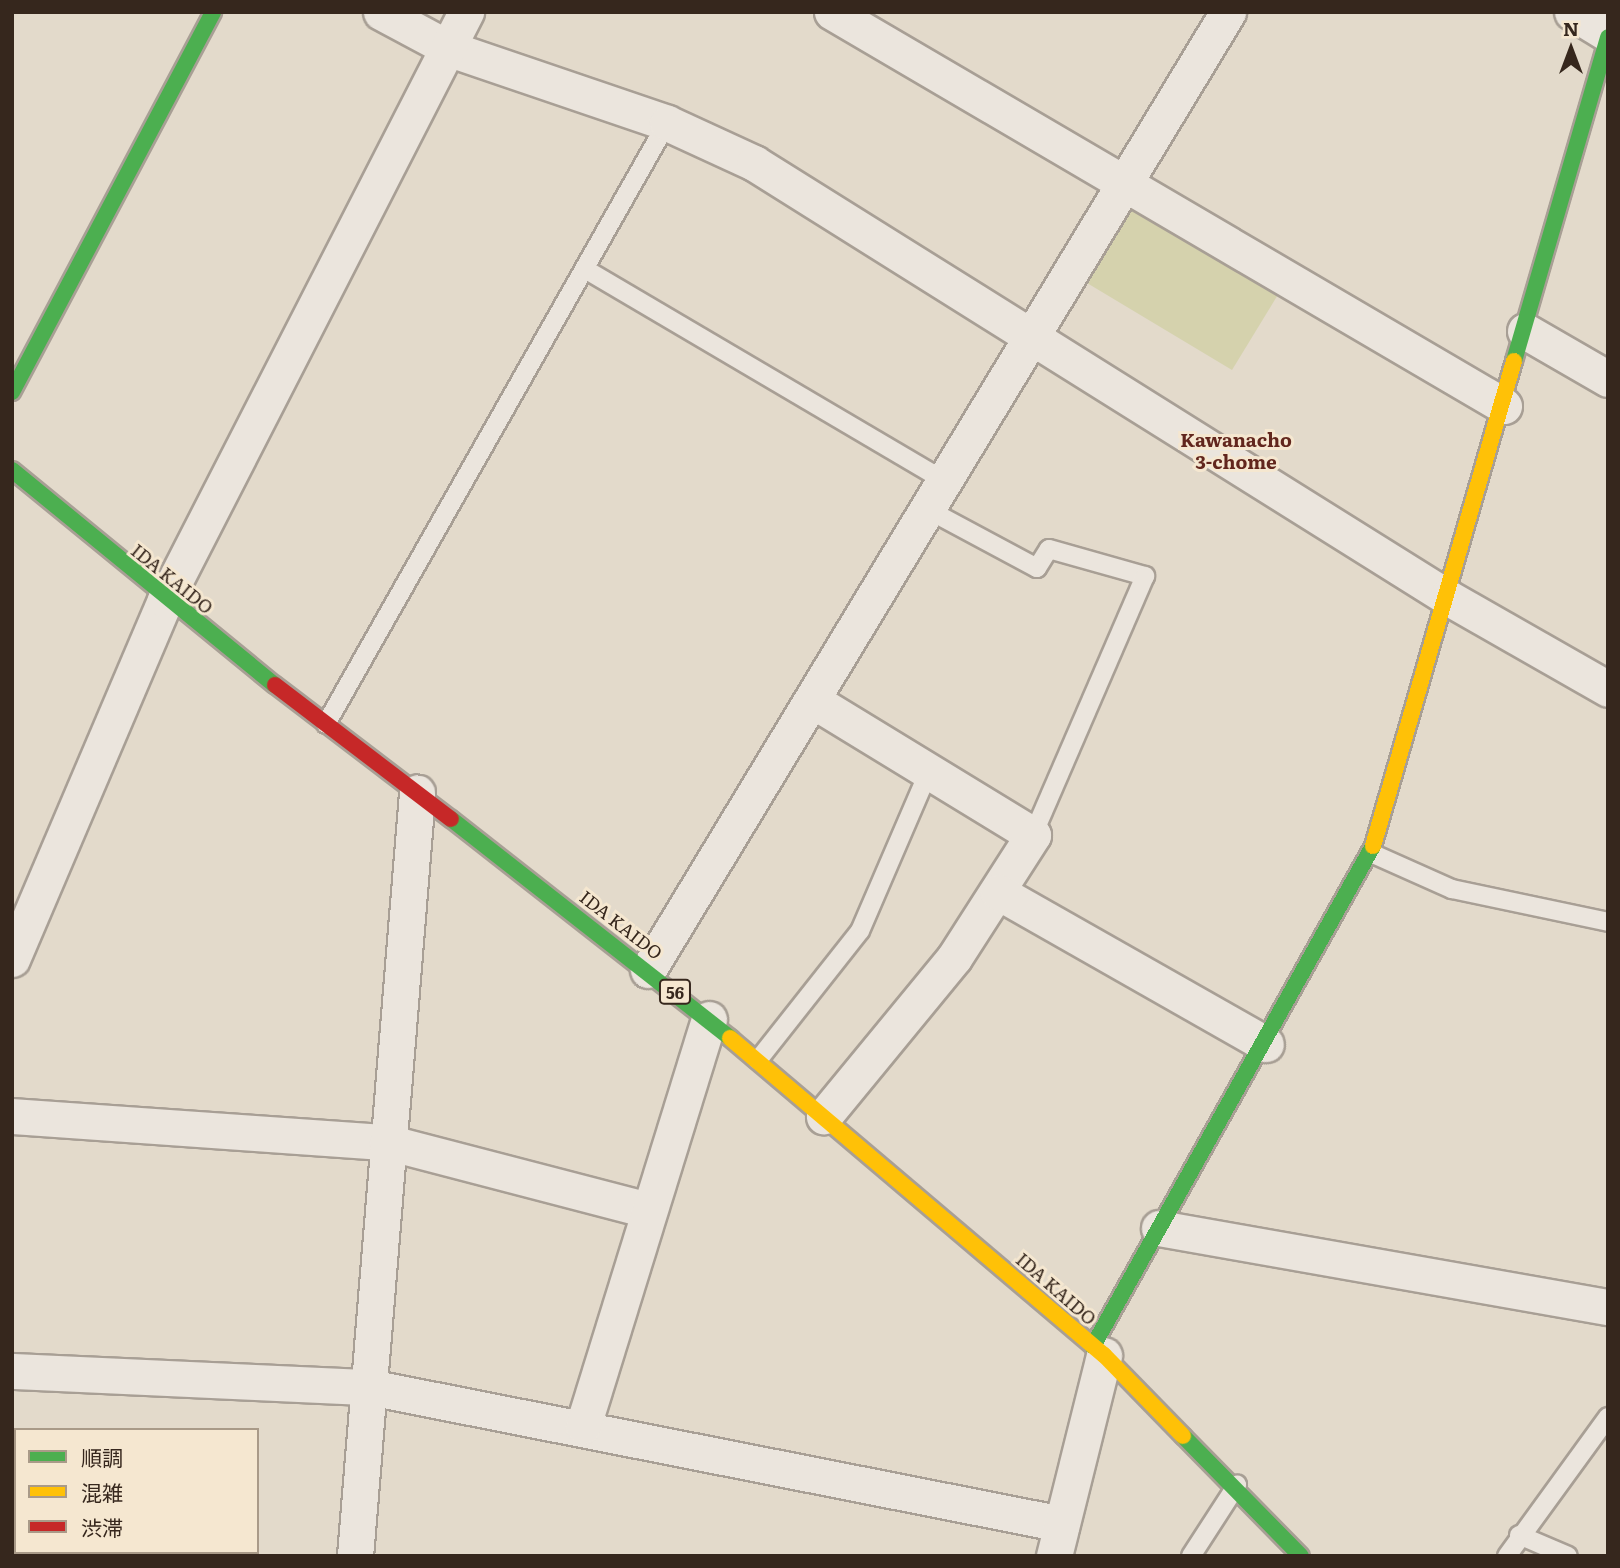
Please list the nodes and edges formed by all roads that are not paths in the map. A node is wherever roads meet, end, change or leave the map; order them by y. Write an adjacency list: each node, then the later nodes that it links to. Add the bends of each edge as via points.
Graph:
1 (213, 12): 15 (street)
2 (381, 12): 8 (street)
3 (466, 12): 8 (street)
4 (832, 12): 10 (street)
5 (1228, 12): 10 (street)
6 (1572, 12): 7 (street)
7 (1608, 36): 12 (street)
8 (450, 49): 9 (street); 20 (street)
9 (667, 123): 11 (lane); 13 (street, via 754,163)
10 (1127, 180): 13 (street); 16 (street)
11 (585, 269): 18 (lane); 23 (lane)
12 (1525, 331): 14 (street); 16 (street)
13 (1032, 340): 18 (street); 19 (street)
14 (1608, 379)
15 (12, 392)
16 (1504, 406): 19 (street)
17 (12, 470): 20 (street, IDA KAIDO / 56)
18 (934, 494): 22 (street); 26 (lane, via 1037,568 1049,549 1145,576)
19 (1447, 597): 21 (street); 27 (street)
20 (165, 600): 23 (street, IDA KAIDO / 56); 30 (street)
21 (1608, 689)
22 (812, 700): 24 (street); 31 (street)
23 (326, 724): 25 (street, IDA KAIDO / 56)
24 (929, 771): 26 (street); 34 (lane, via 860,931)
25 (417, 793): 31 (street, IDA KAIDO / 56); 37 (street)
26 (1033, 835): 28 (street)
27 (1371, 853): 29 (lane, via 1452,889); 33 (street)
28 (998, 892): 33 (street); 36 (street, via 954,958)
29 (1608, 922)
30 (12, 959)
31 (648, 970): 32 (street, IDA KAIDO / 56)
32 (709, 1019): 34 (street, IDA KAIDO / 56); 38 (street)
33 (1266, 1044): 39 (street)
34 (758, 1060): 36 (street, IDA KAIDO / 56)
35 (12, 1116): 37 (street)
36 (824, 1116): 41 (street, IDA KAIDO / 56)
37 (387, 1142): 38 (street); 43 (street)
38 (645, 1209): 45 (street)
39 (1159, 1228): 40 (street); 41 (street)
40 (1608, 1307)
41 (1099, 1351): 46 (street, IDA KAIDO / 56); 48 (street)
42 (12, 1371): 43 (street)
43 (369, 1387): 45 (street); 49 (street)
44 (1608, 1417): 47 (lane)
45 (583, 1426): 48 (street)
46 (1237, 1485): 50 (lane); 51 (street, IDA KAIDO / 56)
47 (1519, 1535): 52 (lane); 53 (lane)
48 (1058, 1540)
49 (355, 1556)
50 (1191, 1556)
51 (1300, 1556)
52 (1507, 1556)
53 (1568, 1556)

